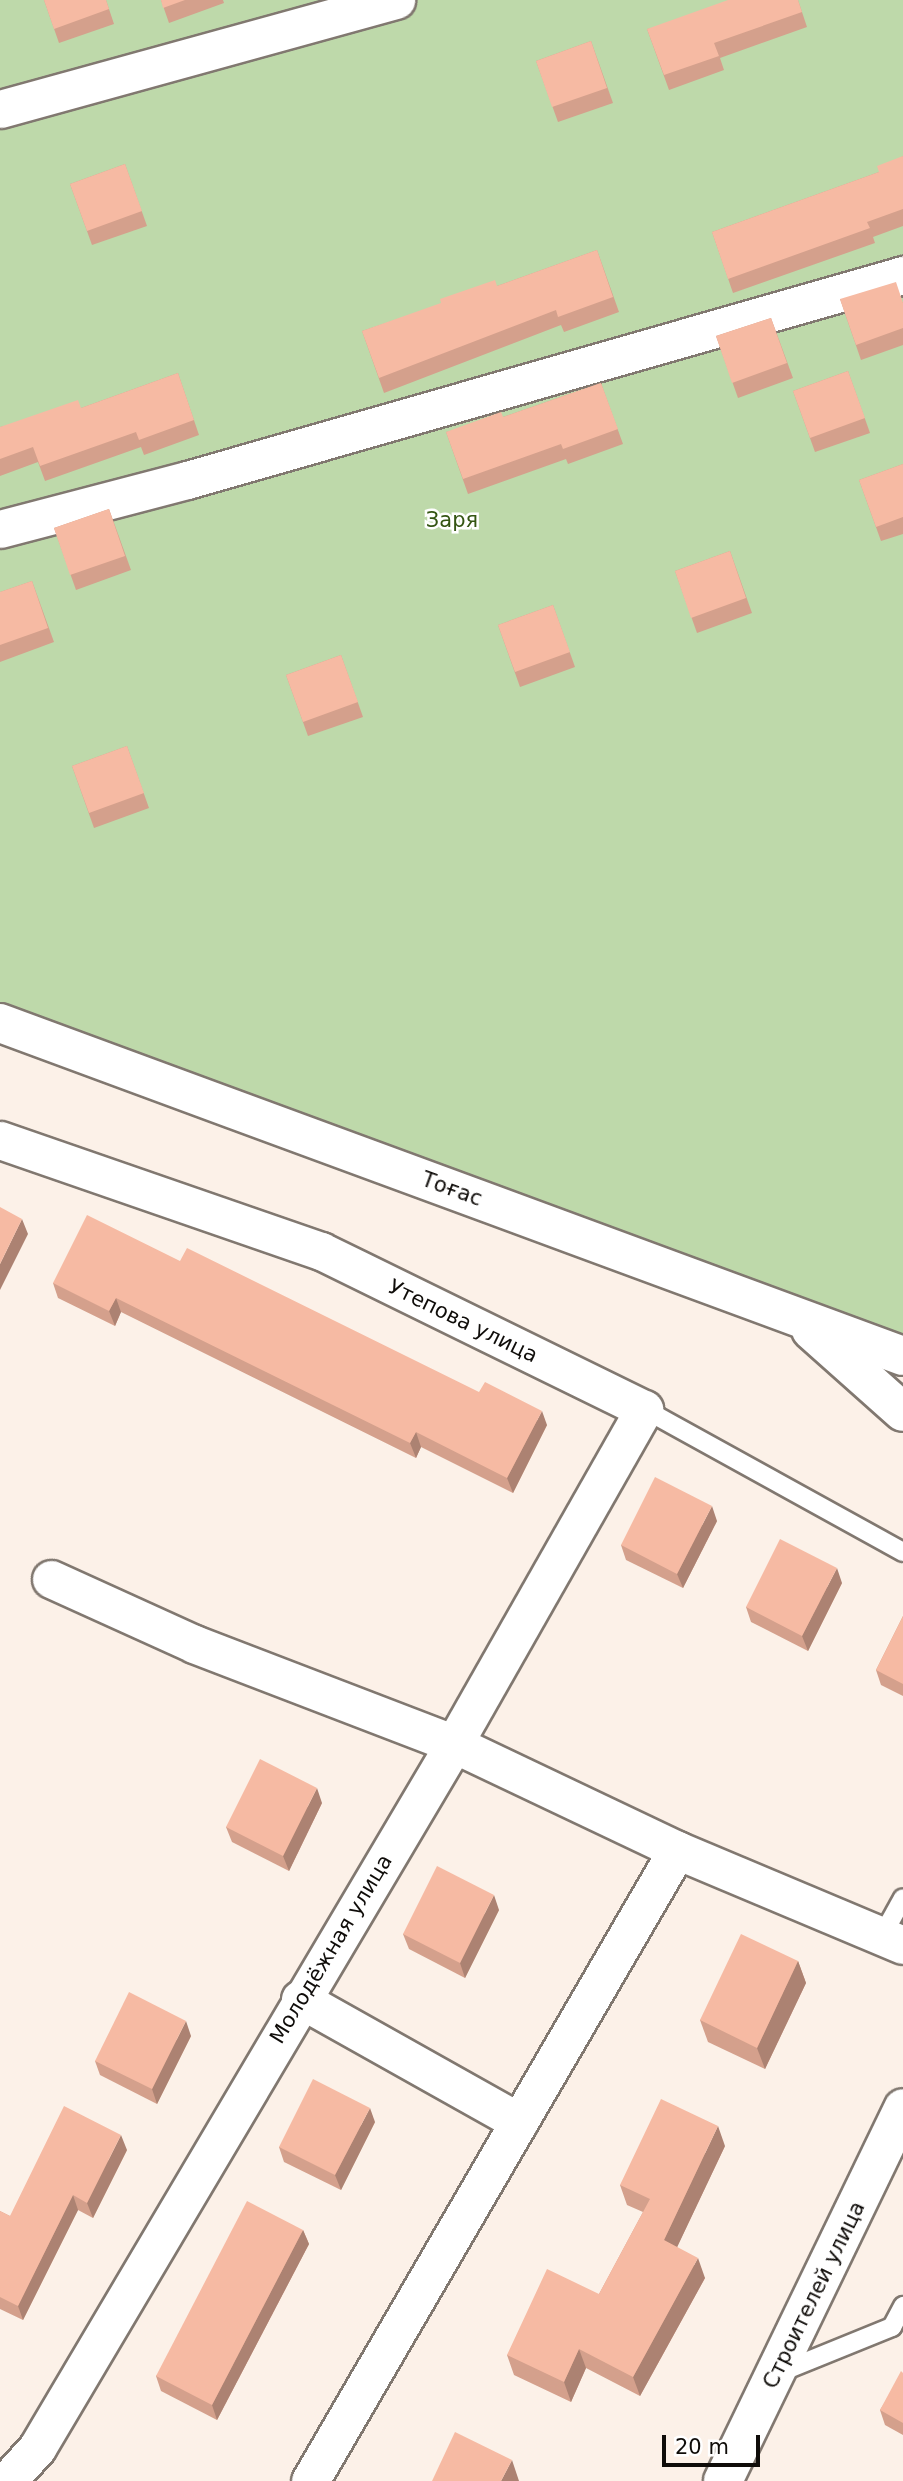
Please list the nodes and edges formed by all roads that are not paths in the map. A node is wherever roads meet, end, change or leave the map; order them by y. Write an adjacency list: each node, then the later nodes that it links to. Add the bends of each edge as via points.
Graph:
1 (396, 0): 2 (street)
2 (0, 109)
3 (903, 275): 4 (street)
4 (0, 529)
5 (0, 1023): 7 (highway, Тоғас)
6 (0, 1140): 10 (street, Утепова улица, via 321,1251)
7 (794, 1315): 8 (highway, Тоғас); 11 (highway)
8 (885, 1343): 9 (highway, Тоғас)
9 (903, 1356)
10 (644, 1409): 12 (lane, Утепова улица); 14 (street, Молодёжная улица)
11 (903, 1412)
12 (903, 1552)
13 (51, 1579): 14 (street, via 194,1644)
14 (454, 1744): 15 (street); 18 (street, Молодёжная улица)
15 (677, 1850): 17 (street); 20 (street)
16 (903, 1898): 17 (lane)
17 (893, 1941)
18 (300, 1998): 20 (street); 24 (street, Молодёжная улица, via 37,2448)
19 (903, 2108): 23 (highway, Строителей улица)
20 (519, 2122): 25 (street)
21 (903, 2306): 22 (lane)
22 (898, 2330): 23 (lane)
23 (778, 2373): 26 (highway, Строителей улица)
24 (7, 2481)
25 (310, 2481)
26 (723, 2481)

